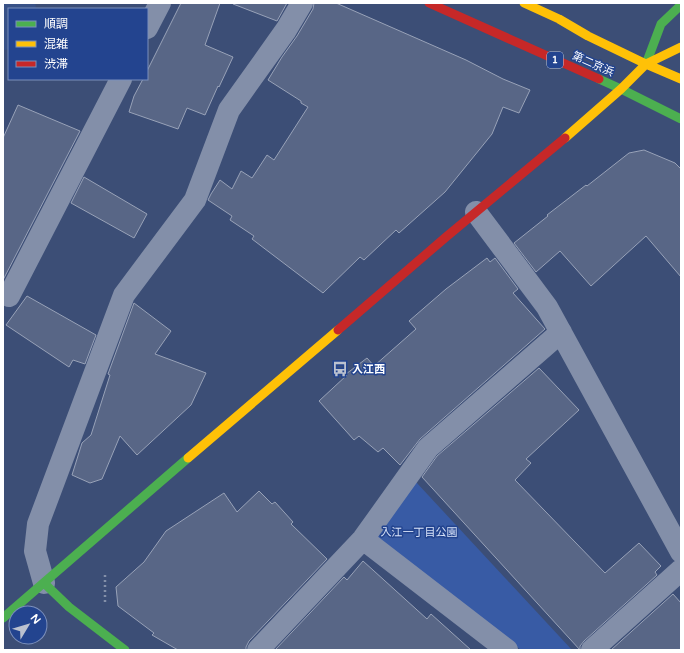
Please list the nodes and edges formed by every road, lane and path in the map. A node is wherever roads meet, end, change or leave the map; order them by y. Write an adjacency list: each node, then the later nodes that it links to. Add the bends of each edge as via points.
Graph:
1 (160, 3): 6 (street)
2 (302, 3): 19 (street, via 229,110 195,200 124,295 38,524 35,551)
3 (429, 3): 11 (main road, 第二京浜 / 1)
4 (524, 3): 8 (main road, 第二京浜)
5 (681, 5): 8 (main road, via 661,24)
6 (148, 26)
7 (681, 47): 8 (main road)
8 (646, 64): 9 (main road, 第二京浜); 11 (main road)
9 (681, 79)
10 (119, 80): 14 (street)
11 (621, 89): 12 (main road, 第二京浜 / 1); 13 (main road)
12 (681, 119)
13 (476, 212): 15 (street, via 547,307); 19 (main road)
14 (9, 296)
15 (561, 332): 16 (street, via 428,448); 17 (street)
16 (363, 539): 22 (street); 23 (street)
17 (681, 552)
18 (681, 570): 24 (street)
19 (44, 583): 20 (main road); 21 (main road, via 69,607)
20 (3, 618)
21 (125, 650)
22 (258, 650)
23 (507, 650)
24 (592, 650)

